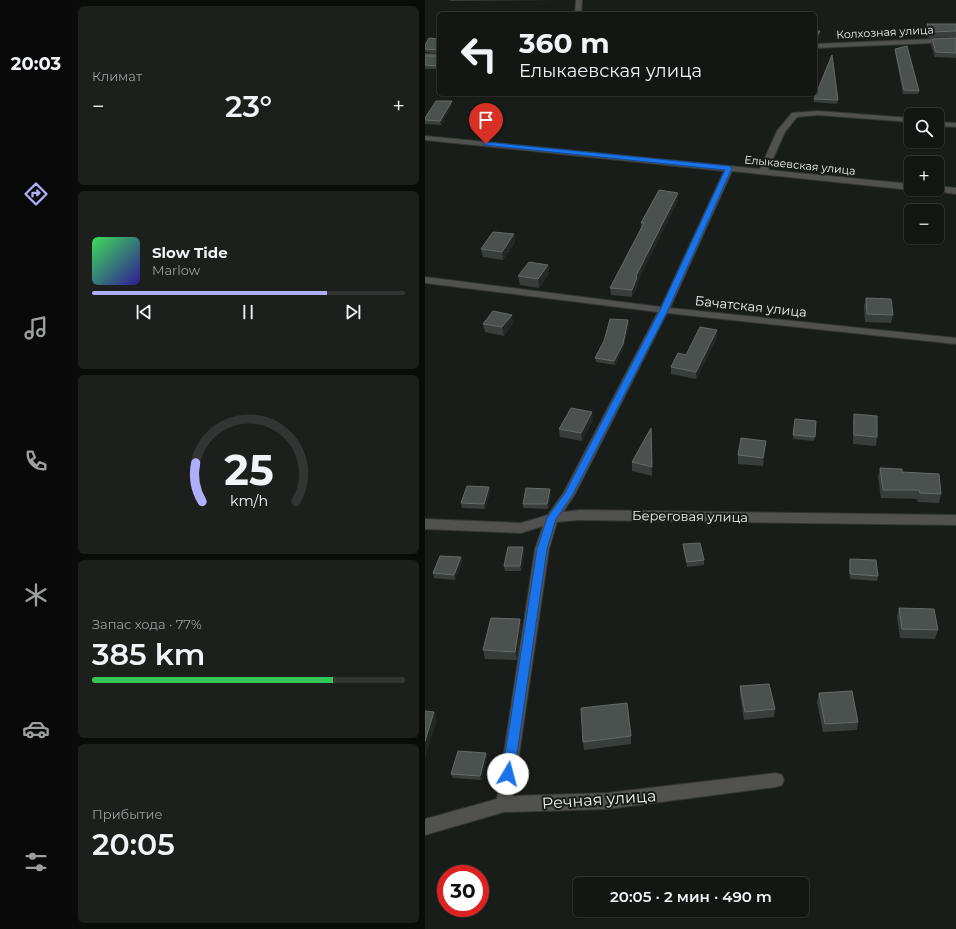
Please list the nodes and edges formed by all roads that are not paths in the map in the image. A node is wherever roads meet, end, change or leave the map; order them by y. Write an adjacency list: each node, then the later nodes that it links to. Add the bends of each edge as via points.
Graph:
1 (579, 0): 2 (street)
2 (578, 12)
3 (956, 40): 4 (street, Колхозная улица)
4 (817, 46)
5 (425, 56): 6 (street)
6 (437, 56)
7 (904, 119): 12 (street, via 818,113 795,115 781,131)
8 (944, 124): 9 (street)
9 (956, 125)
10 (425, 138): 11 (street, Елыкаевская улица)
11 (729, 168): 12 (street, Елыкаевская улица); 17 (street)
12 (763, 172): 13 (street, Елыкаевская улица)
13 (904, 186)
14 (944, 190): 15 (street)
15 (956, 191)
16 (425, 280): 17 (street, Бачатская улица)
17 (664, 310): 18 (street, Бачатская улица); 19 (street, via 569,494)
18 (956, 341)
19 (552, 518): 20 (street, Береговая улица, via 579,515); 21 (street, Береговая улица, via 521,528); 23 (street, via 542,549)
20 (956, 520)
21 (425, 524)
22 (776, 780): 23 (street, Речная улица, via 607,801)
23 (504, 804): 24 (street, Речная улица)
24 (425, 827)

